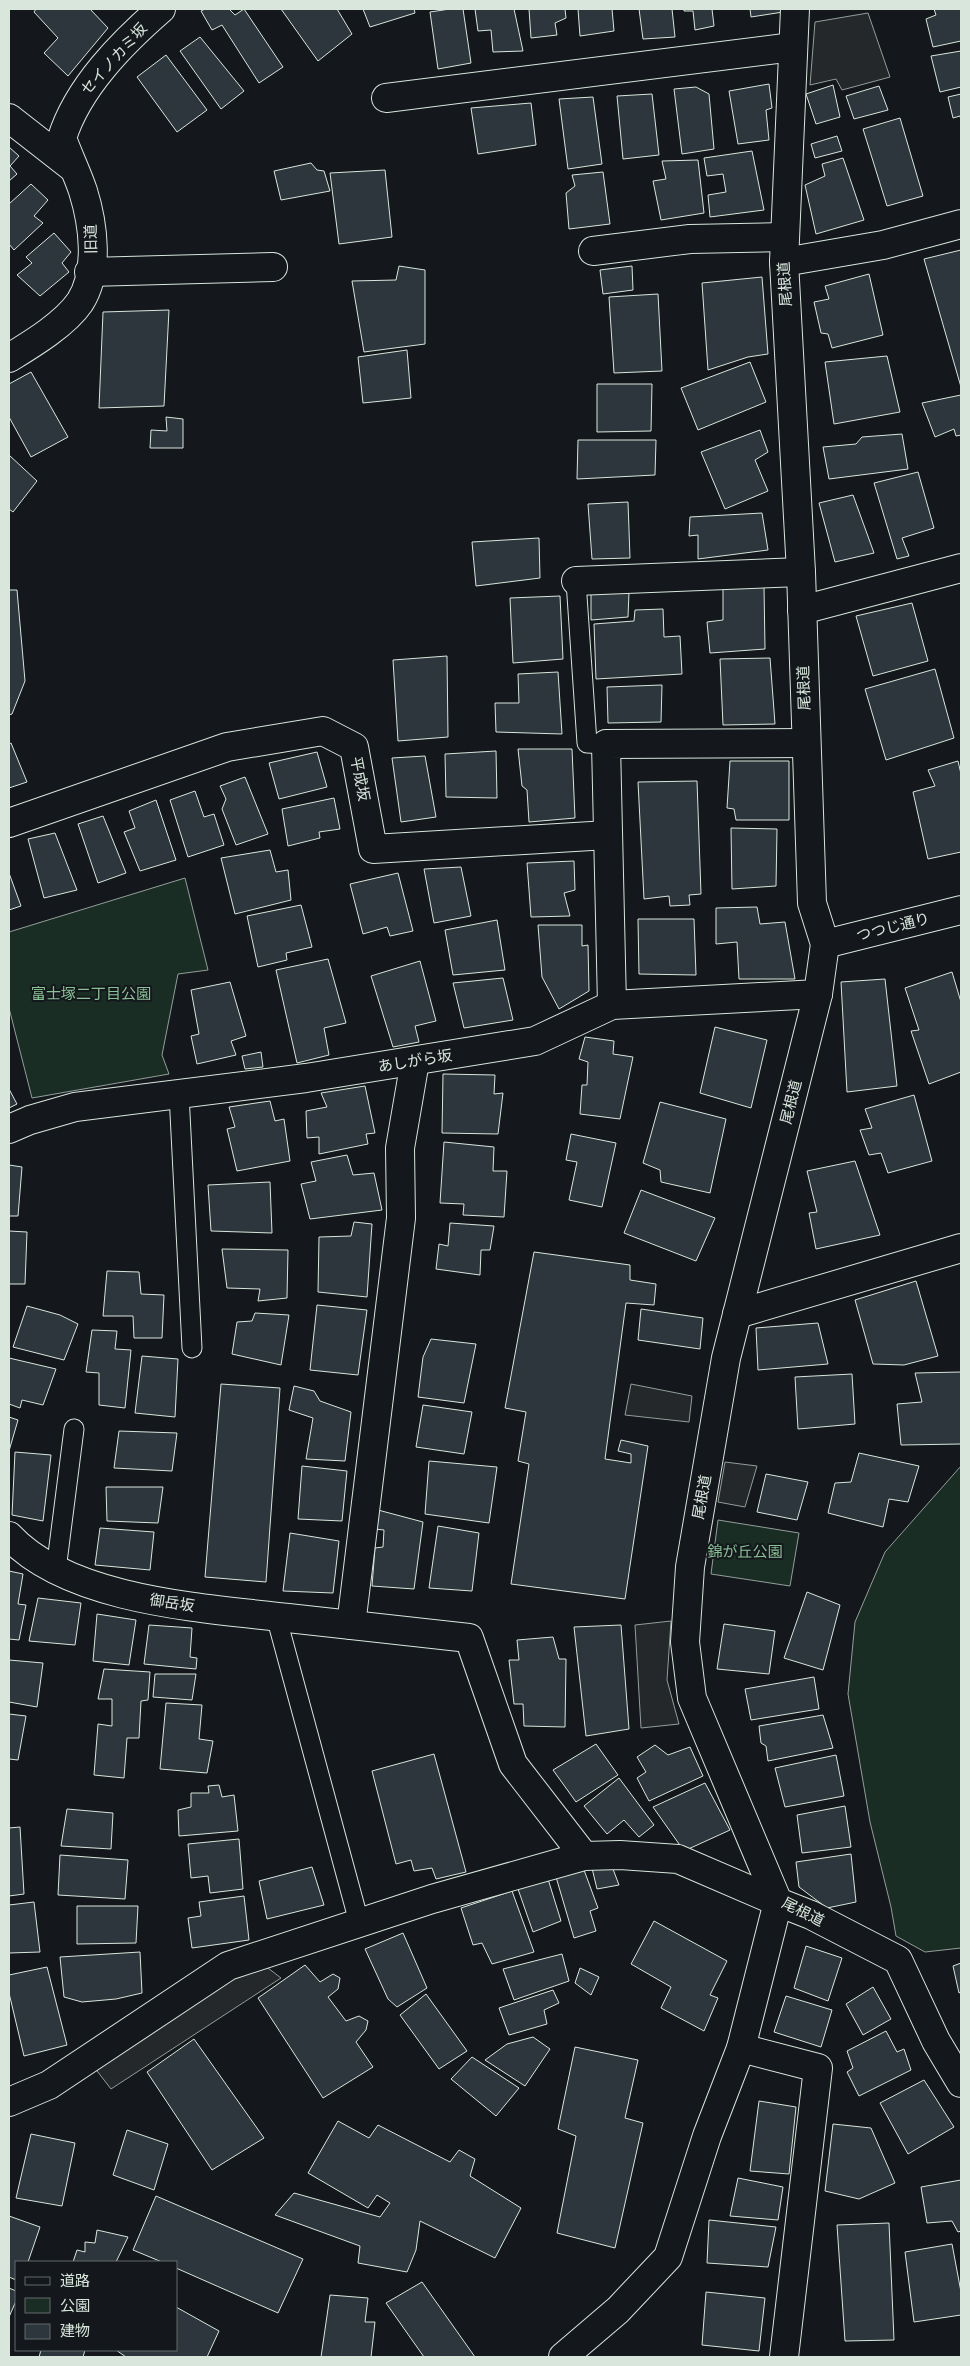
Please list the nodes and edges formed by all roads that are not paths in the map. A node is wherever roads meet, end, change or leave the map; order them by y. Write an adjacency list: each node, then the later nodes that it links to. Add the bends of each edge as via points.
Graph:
1 (161, 9): 6 (street, セイノカミ坂, via 83,91 69,115 62,138)
2 (795, 9): 3 (street, 尾根道)
3 (793, 47): 4 (street); 8 (street, 尾根道)
4 (386, 98)
5 (9, 118): 6 (street, 旧道)
6 (73, 168): 11 (street, 旧道, via 91,223)
7 (961, 224): 8 (street, via 883,245)
8 (784, 249): 9 (street, via 690,239); 14 (street, 尾根道)
9 (593, 251)
10 (273, 267): 11 (street)
11 (90, 272): 12 (street, 旧道, via 87,288 68,316)
12 (9, 358)
13 (961, 568): 16 (street)
14 (801, 572): 15 (street); 16 (street, 尾根道)
15 (576, 581): 18 (lane, via 586,742)
16 (802, 610): 17 (street, 尾根道)
17 (806, 743): 18 (street); 22 (street, 尾根道, via 812,903)
18 (606, 744): 20 (street)
19 (9, 822): 20 (street, 平成坂, via 227,747 324,731 354,747 373,848)
20 (608, 835): 24 (street)
21 (961, 910): 22 (street, つつじ通り)
22 (825, 944): 23 (street, 尾根道)
23 (818, 994): 24 (street, あしがら坂); 29 (street, 尾根道)
24 (612, 1005): 25 (street, あしがら坂, via 535,1041)
25 (415, 1061): 26 (street, あしがら坂); 35 (street, via 400,1148 401,1218)
26 (179, 1094): 27 (street, あしがら坂, via 76,1107); 30 (lane)
27 (9, 1129)
28 (961, 1248): 29 (street)
29 (737, 1314): 37 (street, 尾根道, via 726,1358 690,1567 685,1642 692,1698)
30 (192, 1348)
31 (74, 1430): 33 (lane)
32 (9, 1536): 33 (street, 御岳坂, via 19,1547)
33 (56, 1570): 34 (street, 御岳坂, via 67,1577 159,1602)
34 (276, 1616): 35 (street, 御岳坂); 38 (lane)
35 (351, 1625): 36 (street, 御岳坂, via 469,1638 513,1764)
36 (584, 1856): 37 (street, via 678,1859); 38 (street)
37 (778, 1902): 39 (street); 40 (street, 尾根道, via 811,1915 898,1960 936,2041)
38 (358, 1922): 41 (street, via 228,1966 49,2085)
39 (741, 2048): 42 (street, via 707,2136 668,2257 618,2310); 43 (street, via 818,2068)
40 (961, 2083)
41 (9, 2102)
42 (563, 2357)
43 (784, 2357)

